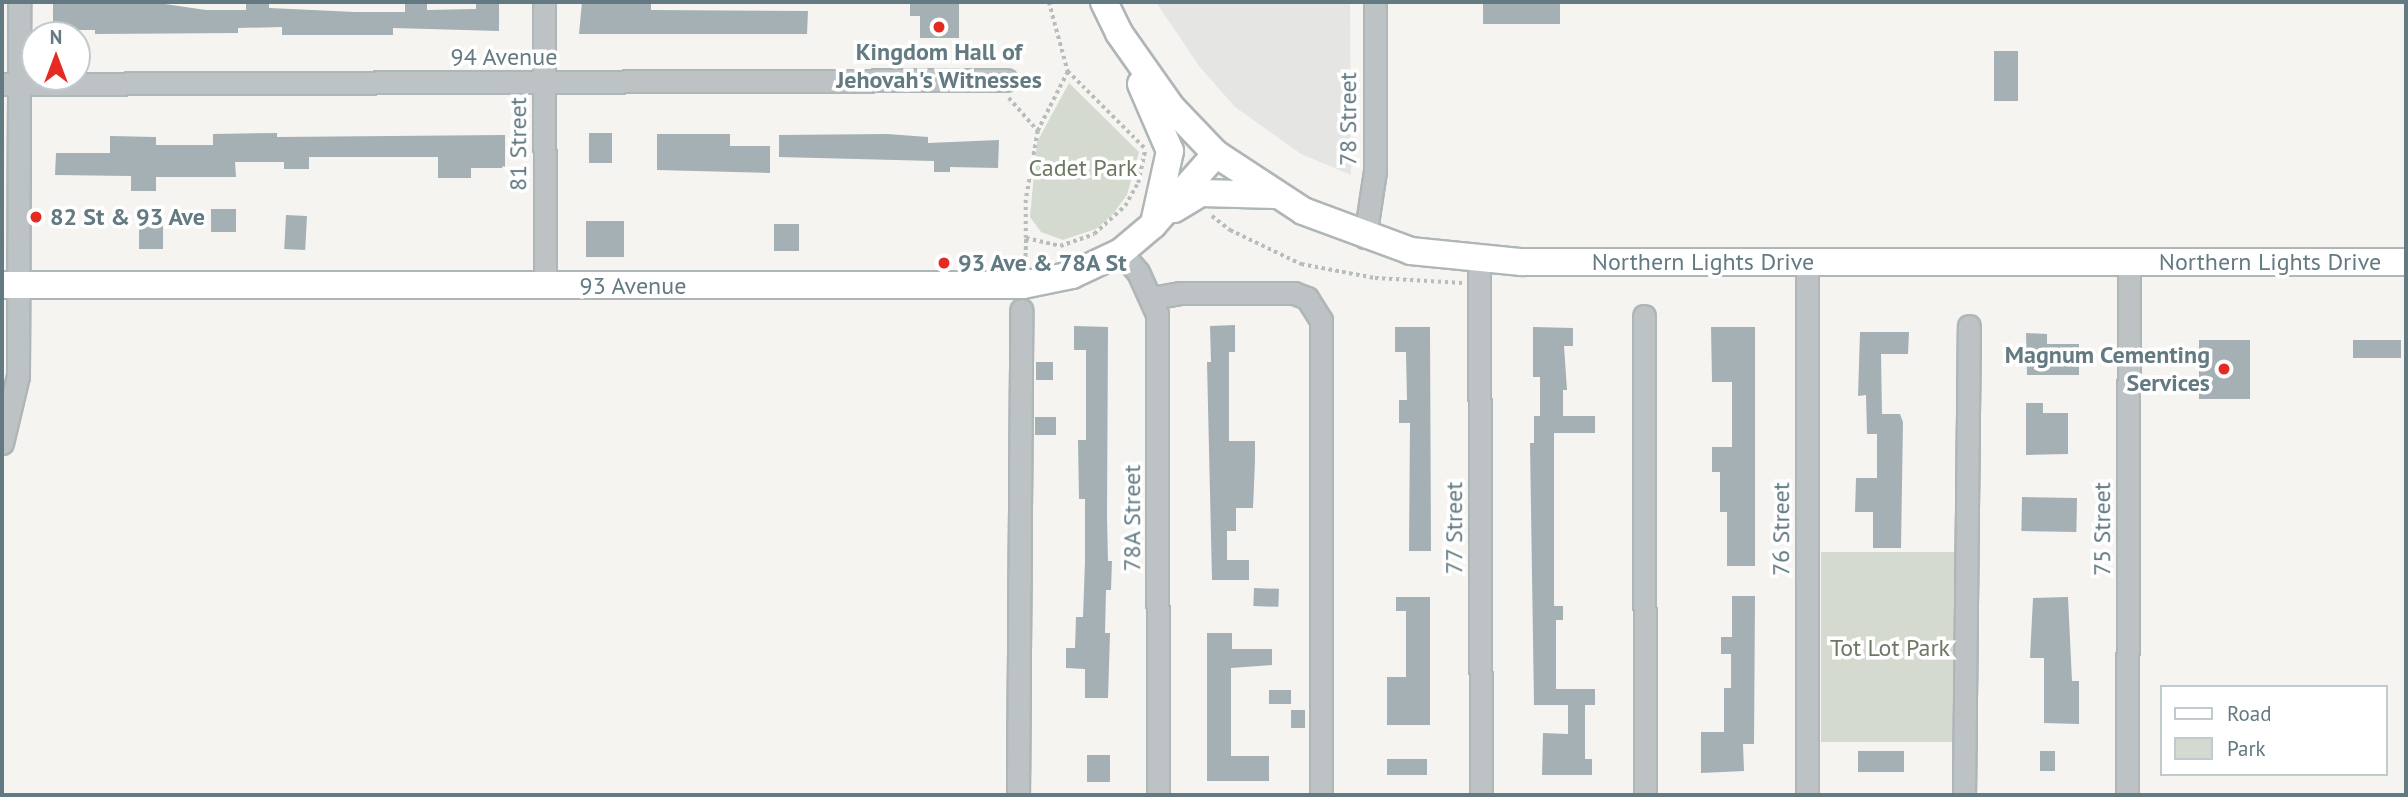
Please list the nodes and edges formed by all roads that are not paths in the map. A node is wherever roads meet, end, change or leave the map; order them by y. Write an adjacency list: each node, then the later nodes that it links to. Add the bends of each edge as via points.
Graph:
1 (19, 2): 8 (street)
2 (544, 2): 7 (street, 81 Street)
3 (1104, 2): 5 (main road, Northern Lights Drive)
4 (1375, 2): 12 (street, 78 Street, via 1374,172)
5 (1119, 33): 9 (main road, Northern Lights Drive, via 1171,108); 11 (main road, via 1170,151)
6 (996, 80): 7 (street, 94 Avenue)
7 (544, 83): 8 (street, 94 Avenue); 19 (street, 81 Street)
8 (10, 84): 18 (street)
9 (1216, 154): 10 (main road, Northern Lights Drive); 11 (main road, 93 Avenue)
10 (1275, 195): 11 (main road, via 1201,193); 12 (main road, Northern Lights Drive)
11 (1153, 225): 13 (main road, 93 Avenue)
12 (1365, 237): 14 (main road, Northern Lights Drive, via 1411,251)
13 (1121, 252): 19 (main road, 93 Avenue, via 1072,275 1023,285); 20 (street, 78A Street)
14 (1479, 260): 15 (main road, Northern Lights Drive); 28 (street, 77 Street)
15 (1807, 262): 16 (main road, Northern Lights Drive); 30 (street, 76 Street)
16 (2129, 262): 17 (main road, Northern Lights Drive); 32 (street, 75 Street)
17 (2406, 262)
18 (10, 285): 19 (main road, 93 Avenue); 24 (street, via 17,395)
19 (545, 286)
20 (1152, 298): 26 (street, 78A Street, via 1158,343); 27 (street, via 1180,293 1294,293 1307,298 1321,320)
21 (1021, 310): 25 (street)
22 (1644, 316): 29 (street)
23 (1969, 326): 31 (street)
24 (2, 443)
25 (1018, 795)
26 (1158, 795)
27 (1321, 795)
28 (1481, 795)
29 (1645, 795)
30 (1807, 795)
31 (1964, 795)
32 (2127, 795)

